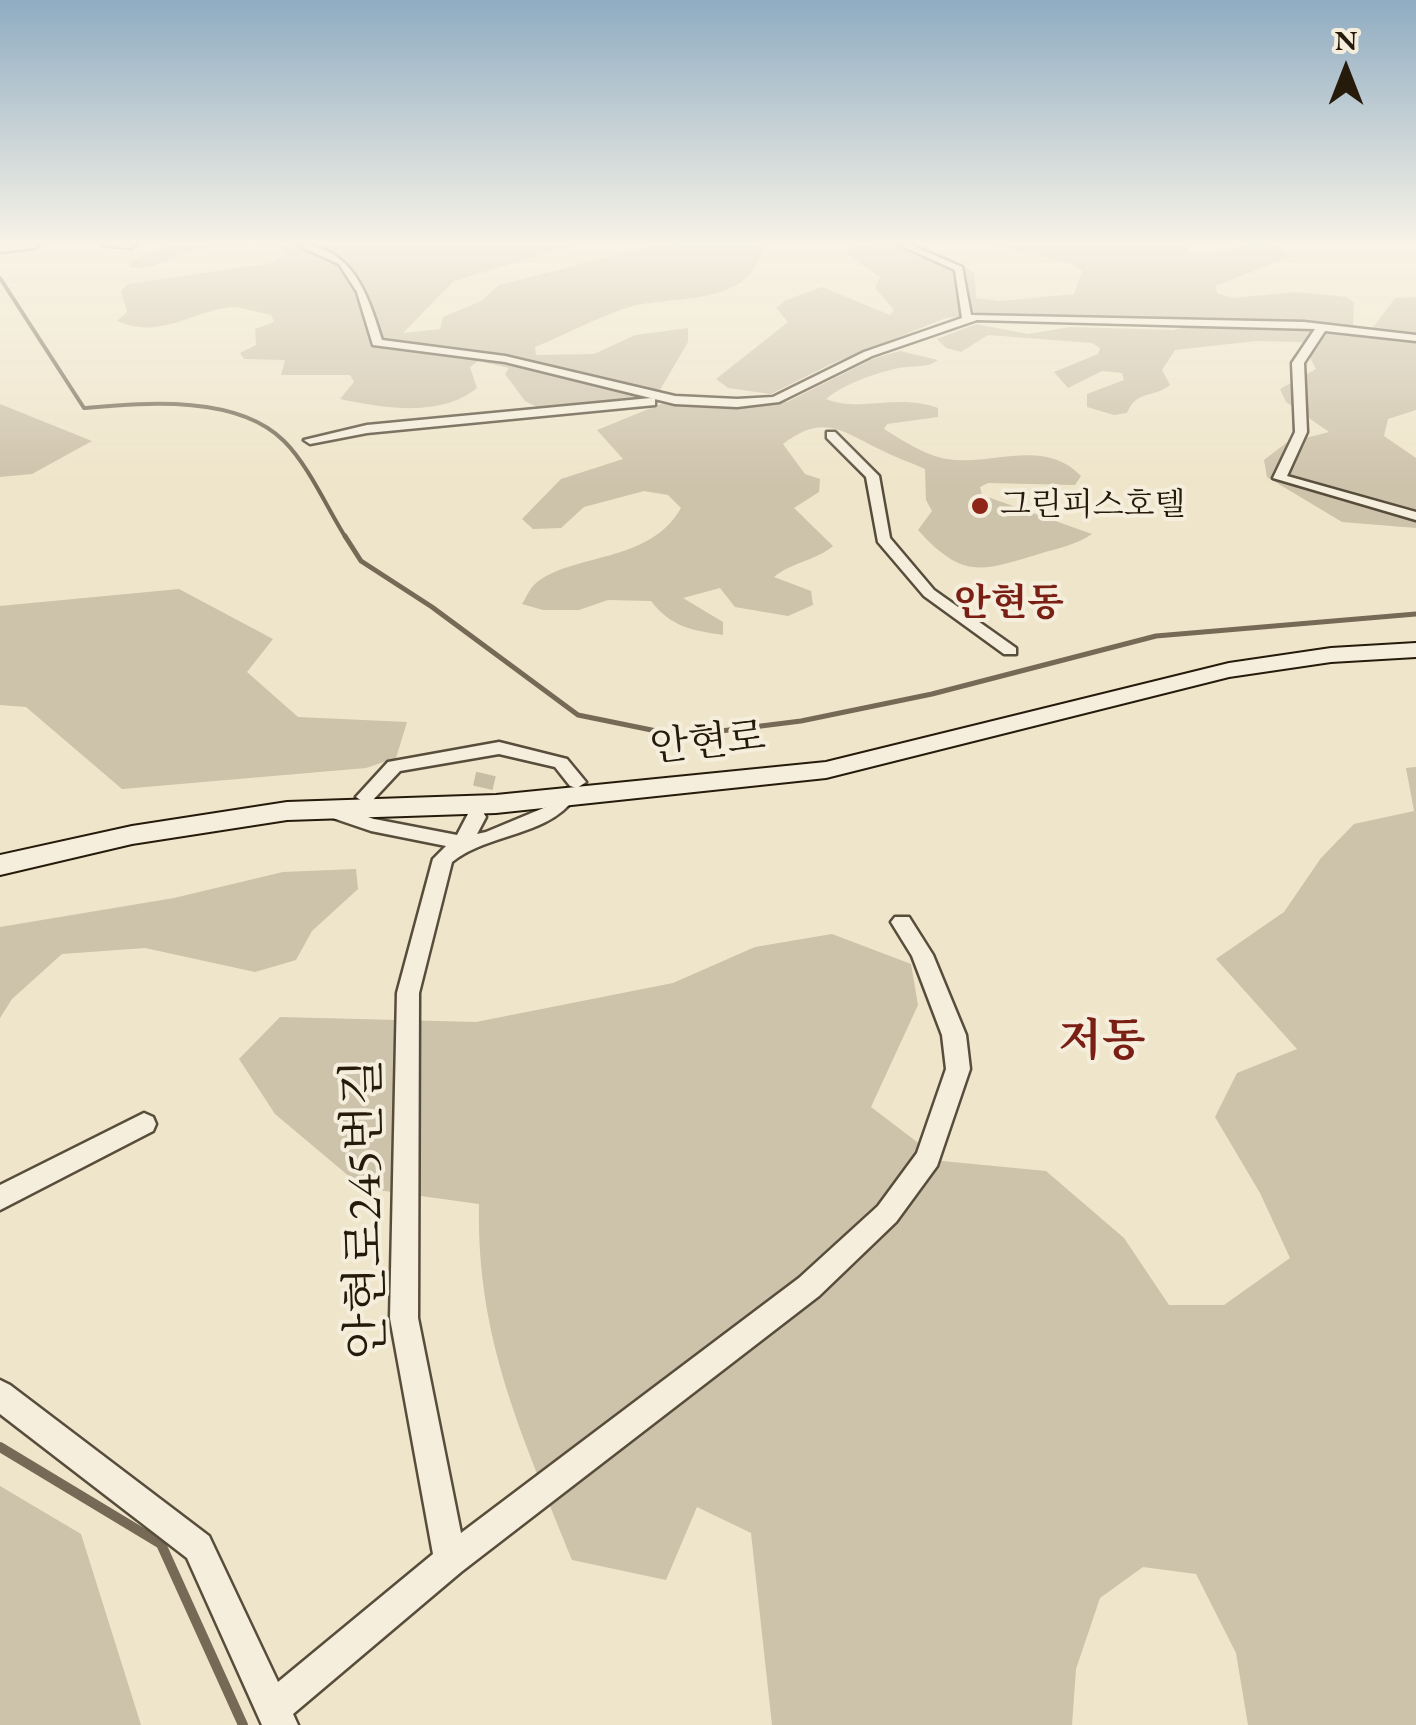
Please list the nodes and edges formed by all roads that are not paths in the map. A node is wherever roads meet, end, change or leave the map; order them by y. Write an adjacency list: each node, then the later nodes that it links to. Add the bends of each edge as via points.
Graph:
1 (372, 326): 6 (street, via 377,343 504,359)
2 (951, 326): 6 (street, via 868,354 775,400)
3 (1270, 326): 4 (street)
4 (1322, 327): 5 (street); 9 (street, via 1298,363 1301,432 1280,478)
5 (1416, 338)
6 (675, 400): 8 (street)
7 (831, 434): 11 (street, via 872,476 883,539 929,593)
8 (310, 440)
9 (1416, 516)
10 (1416, 641): 13 (street, 안현로, via 1230,656 842,750)
11 (1010, 650)
12 (1416, 650): 13 (street, 안현로, via 1229,670 826,770)
13 (571, 790): 14 (street, 안현로); 14 (street, via 561,763 499,748 394,766); 15 (street, 안현로); 17 (street, via 553,811)
14 (365, 796): 18 (street, 안현로, via 135,818)
15 (328, 810): 17 (street); 19 (street, 안현로, via 132,835)
16 (476, 817): 17 (street, 안현로245번길)
17 (463, 843): 24 (street, 안현로245번길, via 443,859 408,993 404,1318)
18 (0, 846)
19 (0, 865)
20 (902, 922): 24 (street, via 954,1034 958,1069 928,1158 886,1214 808,1287)
21 (144, 1124): 22 (street)
22 (0, 1198)
23 (0, 1395): 25 (street, via 198,1548)
24 (450, 1561): 25 (street)
25 (276, 1717)

